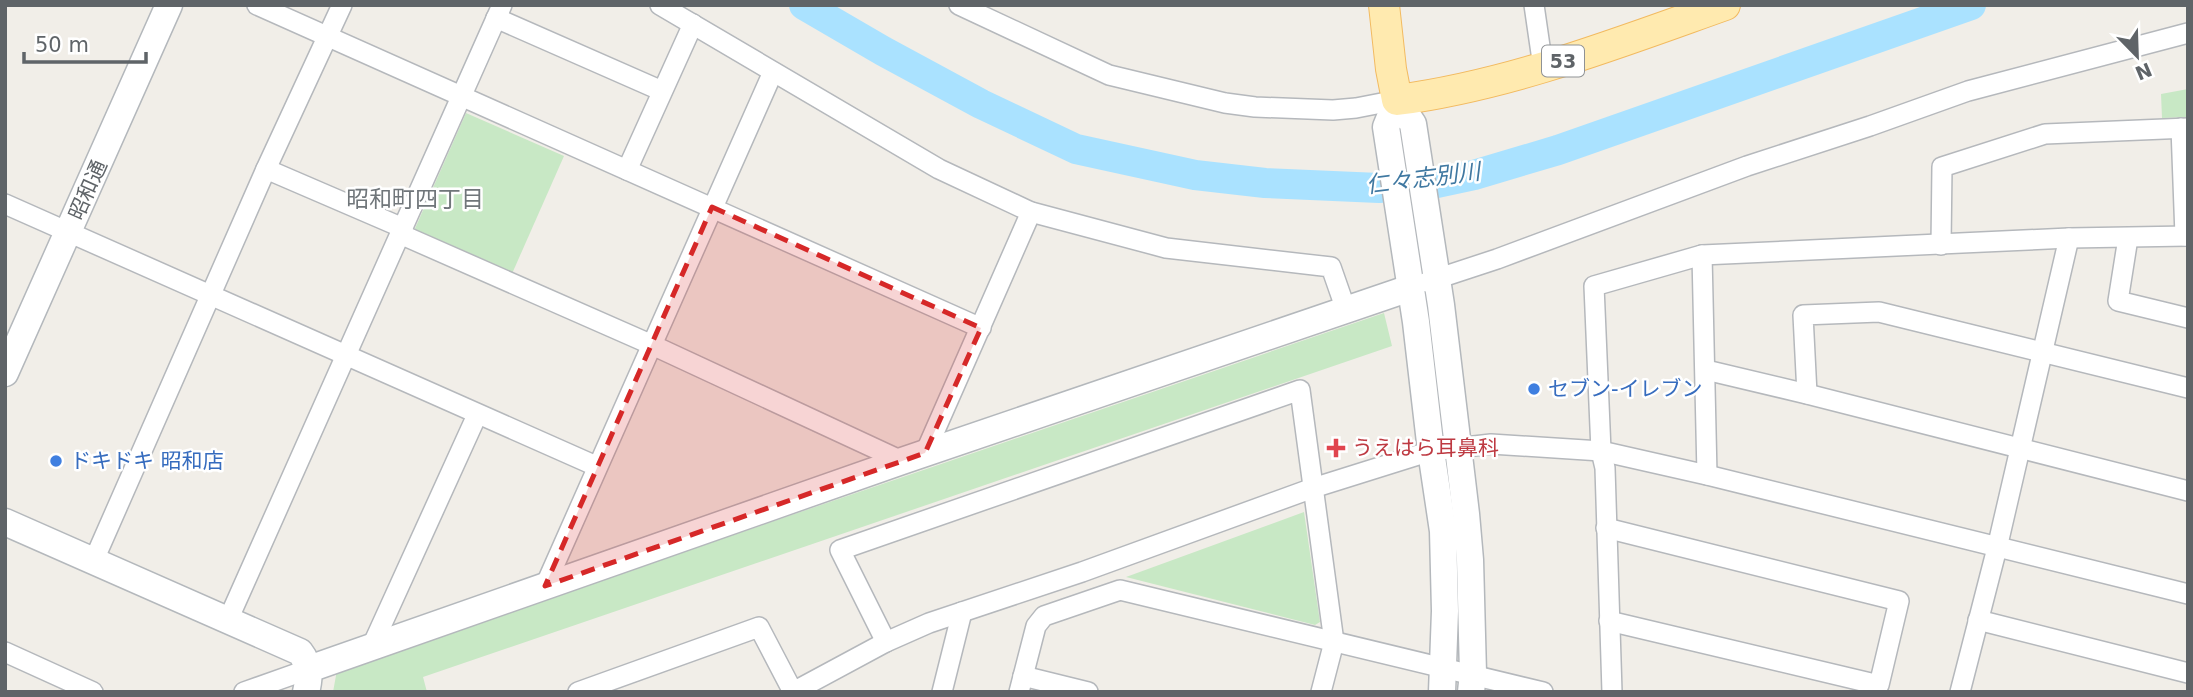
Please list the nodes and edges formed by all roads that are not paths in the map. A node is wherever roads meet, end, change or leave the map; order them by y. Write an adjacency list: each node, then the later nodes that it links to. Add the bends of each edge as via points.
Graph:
1 (169, 5): 26 (street, 昭和通)
2 (257, 5): 13 (street)
3 (342, 5): 13 (street)
4 (660, 5): 11 (street)
5 (959, 5): 18 (street, via 1109,75 1225,103 1356,108)
6 (1384, 5): 18 (main road)
7 (1534, 5): 14 (street)
8 (1725, 5): 10 (main road, 53)
9 (499, 11): 16 (street); 17 (street)
10 (1672, 15): 14 (main road, 53)
11 (693, 24): 15 (street); 16 (street)
12 (2188, 33): 32 (street, via 1968,91)
13 (328, 37): 17 (street); 20 (street)
14 (1543, 67): 18 (main road, 53, via 1440,94)
15 (773, 72): 23 (street); 24 (street, via 939,169)
16 (662, 91): 21 (street)
17 (461, 95): 21 (street); 25 (street)
18 (1399, 117): 32 (street); 33 (street, via 1404,251)
19 (2184, 128): 27 (street); 30 (street, via 2045,134 1942,167)
20 (266, 169): 25 (street); 34 (street)
21 (627, 170): 23 (street)
22 (5, 204): 26 (street)
23 (712, 207): 37 (street); 38 (street)
24 (1031, 212): 35 (street, via 1166,248 1331,267); 37 (street)
25 (401, 231): 38 (street); 40 (street)
26 (68, 233): 34 (street); 42 (street, 昭和通)
27 (2186, 236): 29 (street)
28 (2069, 238): 29 (street); 30 (street); 39 (street)
29 (2128, 238): 36 (street, via 2118,300)
30 (1941, 245): 31 (street)
31 (1702, 256): 41 (street); 49 (street, via 1594,286)
32 (1436, 279): 33 (street); 46 (street)
33 (1410, 288): 35 (street); 48 (street)
34 (211, 296): 40 (street); 58 (street)
35 (1346, 310): 50 (street)
36 (2188, 318)
37 (981, 328): 50 (street)
38 (650, 344): 50 (street); 51 (street)
39 (2043, 352): 43 (street); 44 (street, via 1879,312 1803,316); 47 (street)
40 (345, 355): 45 (street); 62 (street)
41 (1706, 370): 44 (street); 52 (street)
42 (5, 373)
43 (2188, 388)
44 (1807, 394): 47 (street)
45 (477, 415): 51 (street); 67 (street)
46 (1458, 447): 48 (street); 49 (street, via 1491,444); 73 (street, via 1470,560)
47 (2020, 449): 54 (street); 57 (street)
48 (1431, 451): 53 (street); 71 (street, via 1443,531)
49 (1601, 451): 52 (street); 56 (street)
50 (913, 457): 59 (street)
51 (597, 466): 59 (street)
52 (1707, 475): 57 (street)
53 (1313, 488): 61 (street); 65 (street, via 1300,390 840,550); 66 (street)
54 (2188, 491)
55 (5, 522): 58 (street)
56 (1606, 528): 64 (street); 64 (street, via 1899,601 1879,685)
57 (1997, 548): 60 (street); 63 (street)
58 (94, 560): 62 (street)
59 (545, 586): 67 (street)
60 (2188, 594)
61 (962, 612): 65 (street); 79 (street)
62 (228, 620): 72 (street, via 300,652 306,660)
63 (1978, 620): 70 (street); 84 (street)
64 (1609, 621): 83 (street)
65 (886, 642): 69 (street)
66 (1334, 642): 71 (street); 74 (street, via 1120,590 1044,616 1036,626); 81 (street)
67 (372, 646): 72 (street)
68 (5, 652): 75 (street)
69 (833, 672): 77 (street, via 793,692 758,626); 78 (street)
70 (2188, 673)
71 (1443, 679): 73 (street)
72 (307, 680): 76 (street)
73 (1472, 683): 82 (street)
74 (1021, 684): 80 (street)
75 (93, 692)
76 (244, 692)
77 (578, 692)
78 (828, 692)
79 (942, 692)
80 (1088, 692)
81 (1321, 692)
82 (1543, 692)
83 (1612, 692)
84 (1960, 692)

